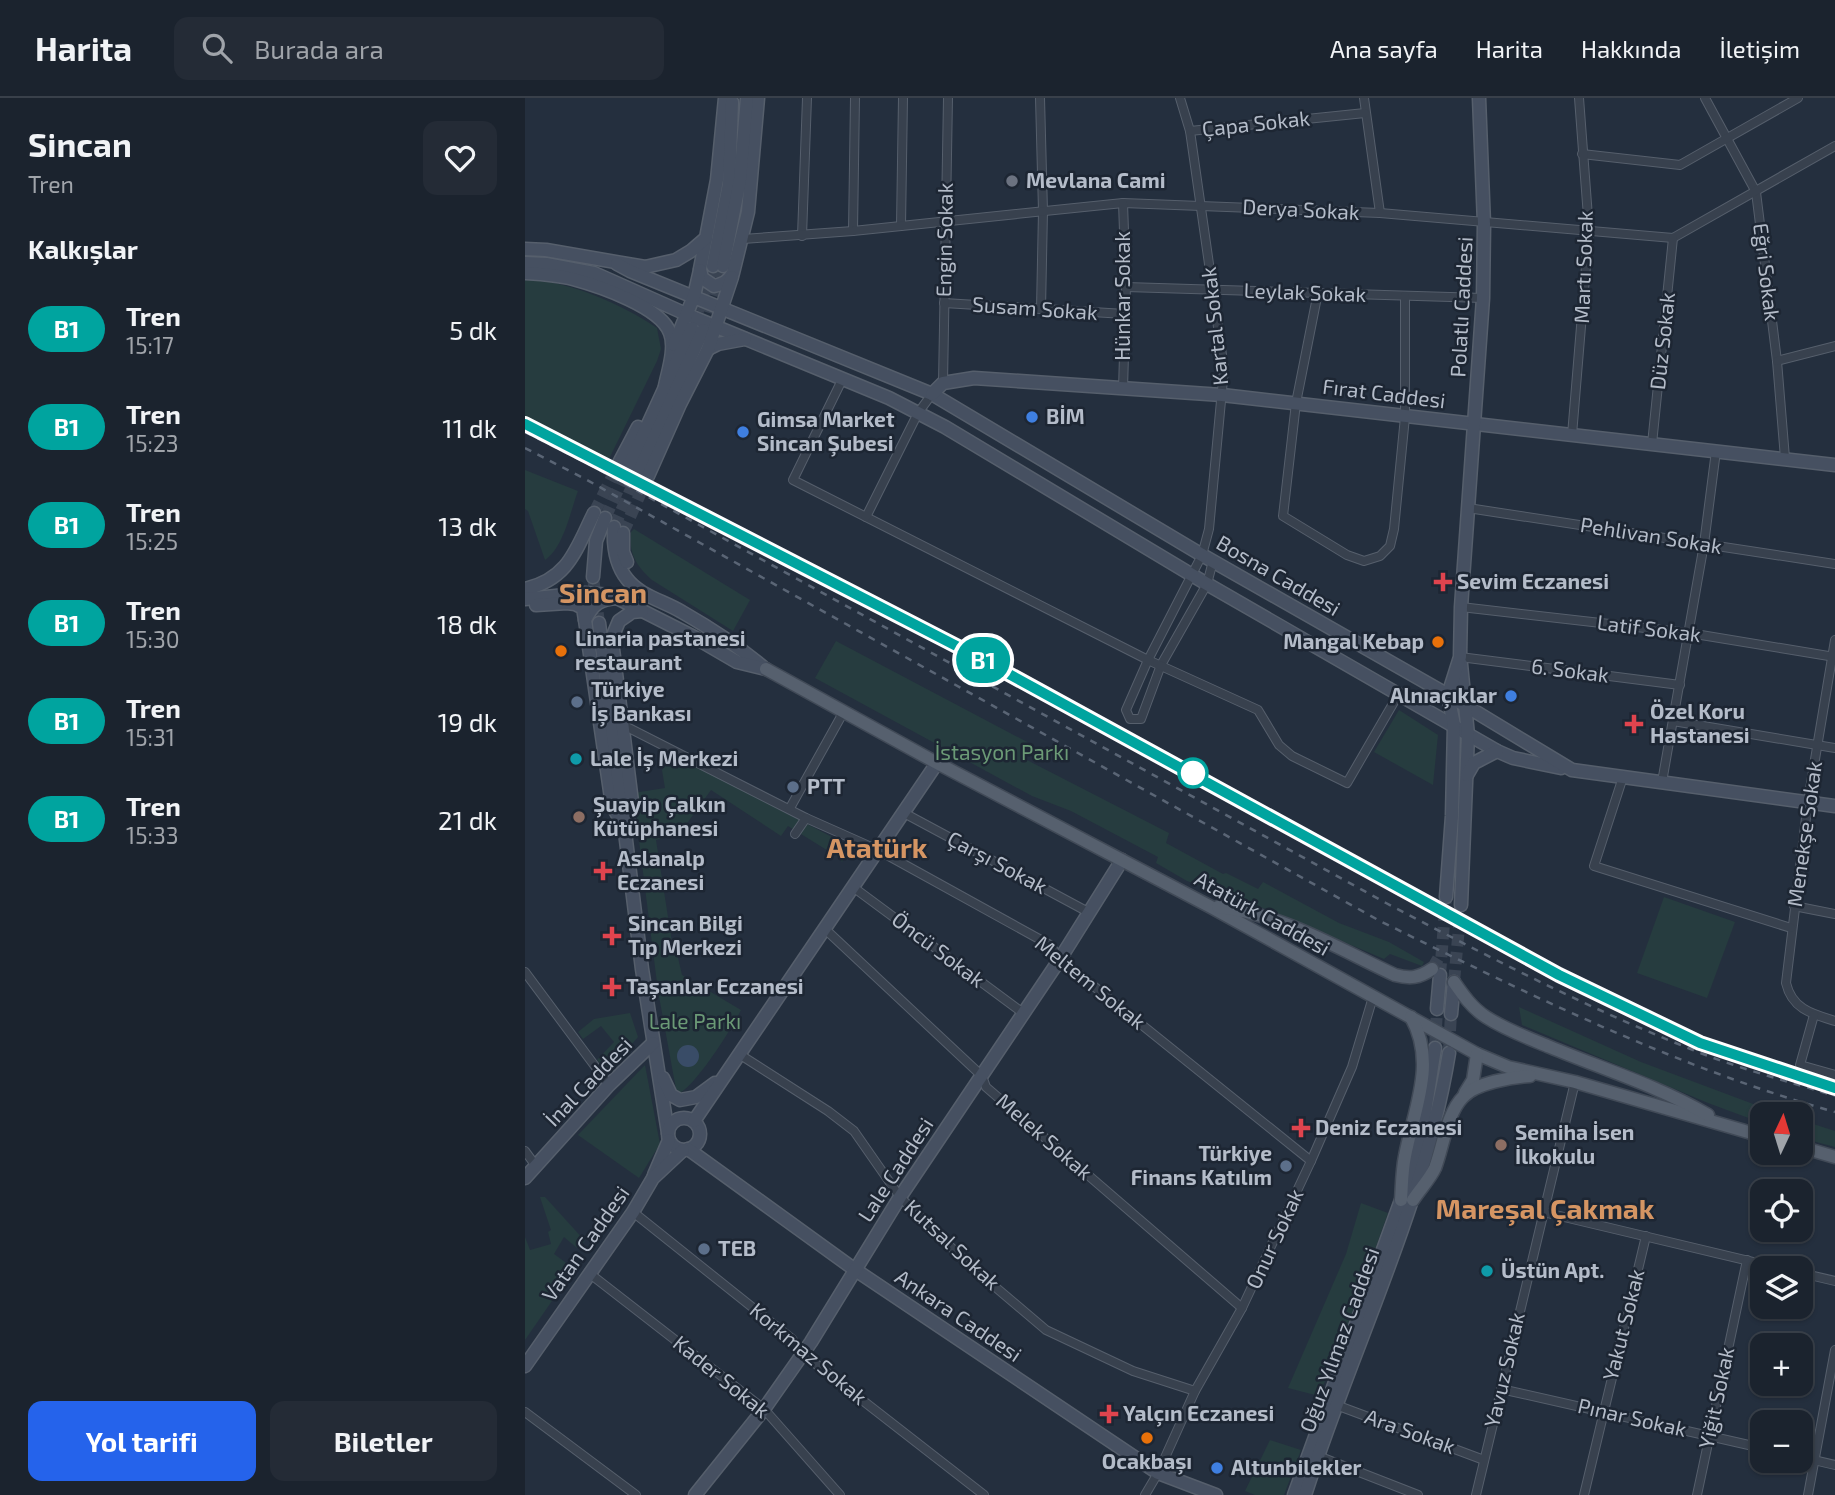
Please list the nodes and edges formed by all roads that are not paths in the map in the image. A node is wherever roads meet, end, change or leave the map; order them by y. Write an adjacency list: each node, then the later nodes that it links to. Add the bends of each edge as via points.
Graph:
1 (725, 98): 32 (main road)
2 (732, 98): 38 (main road, via 729,184)
3 (747, 98): 38 (main road, via 740,180)
4 (758, 98): 34 (main road)
5 (807, 98): 31 (street)
6 (855, 98): 30 (street)
7 (903, 98): 28 (street)
8 (948, 98): 26 (street, Engin Sokak)
9 (1040, 98): 24 (street)
10 (1180, 98): 17 (street, Kartal Sokak)
11 (1364, 98): 16 (street)
12 (1479, 98): 27 (main road, Polatlı Caddesi)
13 (1579, 98): 20 (street, Martı Sokak)
14 (1705, 98): 18 (street, Eğri Sokak)
15 (1798, 98): 18 (street)
16 (1365, 113): 17 (street, Çapa Sokak); 25 (street)
17 (1190, 131): 23 (street, Kartal Sokak)
18 (1726, 137): 20 (street, via 1680,164); 21 (street, Eğri Sokak)
19 (1835, 146): 21 (street)
20 (1582, 154): 29 (street, Martı Sokak)
21 (1756, 192): 33 (street); 56 (street, Eğri Sokak)
22 (1123, 203): 23 (street, Derya Sokak); 24 (street, Derya Sokak); 40 (street, Hünkar Sokak)
23 (1200, 205): 25 (street, Derya Sokak); 41 (street, Kartal Sokak)
24 (1042, 211): 26 (street, Derya Sokak); 48 (street)
25 (1380, 213): 27 (street, Derya Sokak)
26 (945, 221): 28 (street, Derya Sokak); 46 (street, Engin Sokak)
27 (1484, 224): 29 (street, Derya Sokak); 45 (main road, Polatlı Caddesi)
28 (901, 226): 30 (street, Derya Sokak)
29 (1589, 230): 33 (street, Derya Sokak); 67 (street, Martı Sokak)
30 (853, 232): 31 (street, Derya Sokak)
31 (801, 236): 34 (street, Derya Sokak)
32 (706, 238): 37 (main road, via 691,251 662,264); 38 (main road)
33 (1673, 238): 68 (street, Düz Sokak)
34 (743, 239): 38 (main road)
35 (525, 249): 37 (main road)
36 (525, 263): 49 (main road, Bosna Caddesi, via 594,273)
37 (617, 264): 43 (main road, Bosna Caddesi)
38 (717, 269): 43 (main road); 47 (main road)
39 (525, 273): 55 (main road, via 572,278 650,311 666,323)
40 (1126, 287): 41 (street, Leylak Sokak); 50 (street, Hünkar Sokak)
41 (1212, 290): 42 (street, Leylak Sokak); 62 (street, Kartal Sokak, via 1224,369)
42 (1318, 292): 44 (street, Leylak Sokak); 63 (street)
43 (694, 296): 47 (main road, Bosna Caddesi); 49 (main road)
44 (1405, 296): 45 (street, Leylak Sokak); 65 (street)
45 (1483, 298): 66 (main road, Polatlı Caddesi)
46 (944, 303): 48 (street, Susam Sokak); 58 (street, Engin Sokak)
47 (721, 309): 51 (main road); 61 (main road, Bosna Caddesi)
48 (1041, 309): 50 (street, Susam Sokak)
49 (686, 314): 51 (main road, Bosna Caddesi); 55 (main road)
50 (1125, 314): 60 (street, Hünkar Sokak)
51 (716, 327): 52 (main road, Bosna Caddesi); 54 (main road)
52 (746, 339): 54 (main road); 57 (main road, Bosna Caddesi)
53 (1835, 346): 56 (street)
54 (708, 349): 72 (main road, via 680,404)
55 (671, 355): 59 (main road)
56 (1777, 361): 70 (street, Eğri Sokak)
57 (842, 380): 64 (main road, Bosna Caddesi); 74 (street, via 793,480)
58 (943, 383): 60 (main road, Fırat Caddesi, via 974,378); 61 (main road)
59 (665, 386): 72 (main road, via 638,428); 72 (main road, via 697,329)
60 (1123, 389): 62 (main road, Fırat Caddesi)
61 (932, 394): 64 (street); 77 (main road, Bosna Caddesi)
62 (1223, 395): 63 (main road, Fırat Caddesi); 77 (street, Kartal Sokak)
63 (1296, 403): 65 (main road, Fırat Caddesi); 65 (street, via 1283,516 1364,561 1391,546)
64 (918, 413): 74 (street); 79 (main road, Bosna Caddesi)
65 (1405, 417): 66 (main road, Fırat Caddesi)
66 (1475, 424): 67 (main road, Fırat Caddesi); 73 (main road, Polatlı Caddesi)
67 (1572, 435): 68 (main road, Fırat Caddesi)
68 (1652, 444): 69 (main road, Fırat Caddesi)
69 (1716, 451): 70 (main road, Fırat Caddesi); 76 (street)
70 (1785, 458): 71 (main road, Fırat Caddesi)
71 (1835, 465)
72 (633, 469)
73 (1468, 508): 76 (street, Pehlivan Sokak); 86 (main road, Polatlı Caddesi)
74 (866, 517): 94 (street)
75 (609, 523): 80 (main road, via 596,541); 82 (main road, via 565,569); 96 (main road, via 626,578)
76 (1704, 544): 78 (street, Pehlivan Sokak); 90 (street)
77 (1208, 558): 79 (street); 81 (street, Kartal Sokak); 99 (main road, Bosna Caddesi)
78 (1835, 564)
79 (1191, 573): 81 (main road, Bosna Caddesi); 94 (street)
80 (593, 577)
81 (1207, 584): 95 (street, Kartal Sokak); 98 (main road, Bosna Caddesi)
82 (525, 589)
83 (618, 597): 84 (main road, via 585,593); 87 (main road); 88 (main road, via 595,604)
84 (525, 599)
85 (525, 606): 88 (main road, via 575,604 583,608)
86 (1461, 607): 90 (street, Latif Sokak); 92 (main road, Polatlı Caddesi)
87 (642, 611): 96 (main road, via 737,662); 103 (main road, via 625,616 614,633)
88 (585, 620): 119 (main road, via 612,805)
89 (599, 623): 119 (main road)
90 (1689, 633): 93 (street, Latif Sokak); 97 (street)
91 (1835, 640): 93 (street, Menekşe Sokak)
92 (1460, 657): 97 (street, 6. Sokak); 99 (main road, Polatlı Caddesi); 100 (main road)
93 (1834, 657): 106 (street, Menekşe Sokak)
94 (1148, 660): 95 (street); 95 (street, Kartal Sokak, via 1126,710 1130,719 1141,719)
95 (1161, 665): 98 (street, via 1258,710 1286,751 1347,783)
96 (766, 669): 101 (main road, Atatürk Caddesi)
97 (1680, 685): 102 (street)
98 (1398, 695): 104 (main road, Bosna Caddesi)
99 (1448, 695): 100 (main road, Bosna Caddesi); 104 (main road, Polatlı Caddesi)
100 (1464, 706): 105 (main road); 110 (main road, Bosna Caddesi)
101 (843, 713): 109 (main road, Atatürk Caddesi); 116 (street)
102 (1673, 721): 106 (street); 113 (street)
103 (622, 725): 116 (street, Meltem Sokak); 119 (main road, via 632,802)
104 (1454, 725): 105 (main road, Bosna Caddesi); 124 (main road, Polatlı Caddesi)
105 (1468, 735): 108 (main road, Bosna Caddesi); 111 (main road)
106 (1818, 744): 107 (street); 114 (street, Menekşe Sokak)
107 (1835, 747)
108 (1497, 751): 110 (main road, Bosna Caddesi); 111 (main road, via 1474,763)
109 (937, 763): 117 (main road); 122 (main road, Atatürk Caddesi)
110 (1572, 770): 112 (main road, Bosna Caddesi)
111 (1467, 775): 125 (main road)
112 (1623, 776): 113 (main road, Bosna Caddesi); 130 (street, via 1594,866)
113 (1663, 782): 114 (main road, Bosna Caddesi)
114 (1808, 801): 115 (main road, Bosna Caddesi); 126 (street, Menekşe Sokak)
115 (1835, 806)
116 (790, 808): 118 (street, Meltem Sokak)
117 (904, 813): 121 (main road); 128 (street, Çarşı Sokak)
118 (806, 818): 120 (street); 121 (street, Meltem Sokak)
119 (625, 830): 141 (main road)
120 (795, 834)
121 (878, 850): 123 (main road); 132 (street, Meltem Sokak, via 1050,945)
122 (1122, 860): 127 (main road, Atatürk Caddesi); 128 (main road, Lale Caddesi)
123 (853, 887): 131 (main road); 136 (street, Öncü Sokak)
124 (1445, 897)
125 (1461, 905)
126 (1794, 906): 129 (street); 130 (street, Menekşe Sokak)
127 (1211, 907): 134 (main road, Atatürk Caddesi); 135 (main road, via 1273,918 1395,975 1408,978 1436,972)
128 (1090, 913): 132 (main road, Lale Caddesi)
129 (1835, 914)
130 (1791, 928): 138 (street, Menekşe Sokak, via 1789,996)
131 (825, 929): 144 (main road); 149 (street, Melek Sokak)
132 (1060, 959): 136 (main road, Lale Caddesi); 162 (street, Meltem Sokak)
133 (525, 972): 152 (street)
134 (1373, 997): 139 (main road, Atatürk Caddesi); 162 (street, Onur Sokak, via 1352,1067)
135 (1437, 1009)
136 (1023, 1013): 149 (main road, Lale Caddesi)
137 (1451, 1014): 155 (main road, via 1454,982 1485,1017 1509,1030 1683,1101)
138 (1814, 1015): 140 (street); 148 (street, via 1800,1065)
139 (1411, 1016): 145 (main road, Atatürk Caddesi); 167 (main road, via 1424,1052 1422,1082 1404,1159)
140 (1835, 1021)
141 (653, 1043): 146 (main road); 152 (main road, İnal Caddesi)
142 (1435, 1048): 167 (main road)
143 (1449, 1053): 167 (main road, via 1433,1135)
144 (739, 1054): 150 (main road); 166 (street, Kutsal Sokak, via 854,1131)
145 (1477, 1054): 147 (main road, Atatürk Caddesi); 153 (main road, via 1473,1080)
146 (657, 1065): 150 (main road, via 671,1095 680,1100 697,1097); 157 (main road)
147 (1541, 1075): 151 (main road, Atatürk Caddesi); 153 (main road, via 1481,1086)
148 (1835, 1075)
149 (982, 1076): 166 (main road, Lale Caddesi); 177 (street, Melek Sokak, via 986,1087)
150 (721, 1078): 154 (main road)
151 (1575, 1082): 155 (main road, Atatürk Caddesi); 169 (street, Yavuz Sokak)
152 (609, 1085): 163 (main road, İnal Caddesi)
153 (1463, 1097): 167 (main road, via 1433,1171)
154 (694, 1122): 157 (main road, via 685,1118 675,1121); 158 (main road, via 699,1139)
155 (1727, 1126): 156 (main road, Atatürk Caddesi)
156 (1750, 1133)
157 (668, 1136): 158 (main road, via 675,1147); 165 (main road)
158 (686, 1150): 165 (main road, Vatan Caddesi); 173 (main road, Ankara Caddesi)
159 (525, 1151): 163 (street)
160 (1813, 1151): 161 (main road)
161 (1835, 1157)
162 (1311, 1161): 177 (street, Onur Sokak)
163 (536, 1166): 164 (main road, İnal Caddesi)
164 (525, 1178)
165 (653, 1178): 168 (main road, Vatan Caddesi)
166 (900, 1197): 173 (main road, Lale Caddesi); 182 (street, Kutsal Sokak, via 967,1263 1046,1330 1133,1371)
167 (1407, 1200): 183 (main road, Oğuz Yılmaz Caddesi); 200 (main road, Oğuz Yılmaz Caddesi)
168 (633, 1212): 174 (main road, Vatan Caddesi); 179 (street, Korkmaz Sokak, via 792,1339)
169 (1543, 1212): 170 (street); 181 (street, Yavuz Sokak)
170 (1646, 1236): 171 (street); 186 (street, Yakut Sokak)
171 (1747, 1260): 172 (street); 187 (street, Yiğit Sokak)
172 (1750, 1261)
173 (854, 1269): 179 (main road, Lale Caddesi); 193 (main road, Ankara Caddesi)
174 (589, 1273): 180 (main road, Vatan Caddesi); 184 (street, Kader Sokak)
175 (1813, 1276): 176 (street)
176 (1835, 1281)
177 (1242, 1308): 182 (street, Onur Sokak)
178 (1835, 1350): 190 (street)
179 (803, 1354): 184 (main road, Lale Caddesi); 197 (street, Korkmaz Sokak)
180 (525, 1366)
181 (1501, 1389): 186 (street, Pınar Sokak); 189 (street, Yavuz Sokak)
182 (1195, 1391): 193 (street, Onur Sokak)
183 (1336, 1405): 189 (street, Ara Sokak); 191 (main road, Oğuz Yılmaz Caddesi)
184 (764, 1409): 195 (main road, Lale Caddesi); 196 (street, Kader Sokak)
185 (525, 1412): 194 (street)
186 (1603, 1412): 187 (street, Pınar Sokak); 205 (street, Yakut Sokak)
187 (1709, 1436): 188 (street, Pınar Sokak); 206 (street, Yiğit Sokak)
188 (1750, 1445)
189 (1484, 1460): 204 (street, Yavuz Sokak)
190 (1814, 1460): 192 (street); 207 (street)
191 (1316, 1461): 201 (main road, Oğuz Yılmaz Caddesi); 202 (main road); 203 (street)
192 (1835, 1465)
193 (1158, 1473): 198 (street, Onur Sokak); 199 (main road, Ankara Caddesi)
194 (636, 1495)
195 (695, 1495)
196 (840, 1495)
197 (984, 1495)
198 (1145, 1495)
199 (1216, 1495)
200 (1293, 1495)
201 (1305, 1495)
202 (1315, 1495)
203 (1418, 1495)
204 (1476, 1495)
205 (1584, 1495)
206 (1697, 1495)
207 (1808, 1495)

